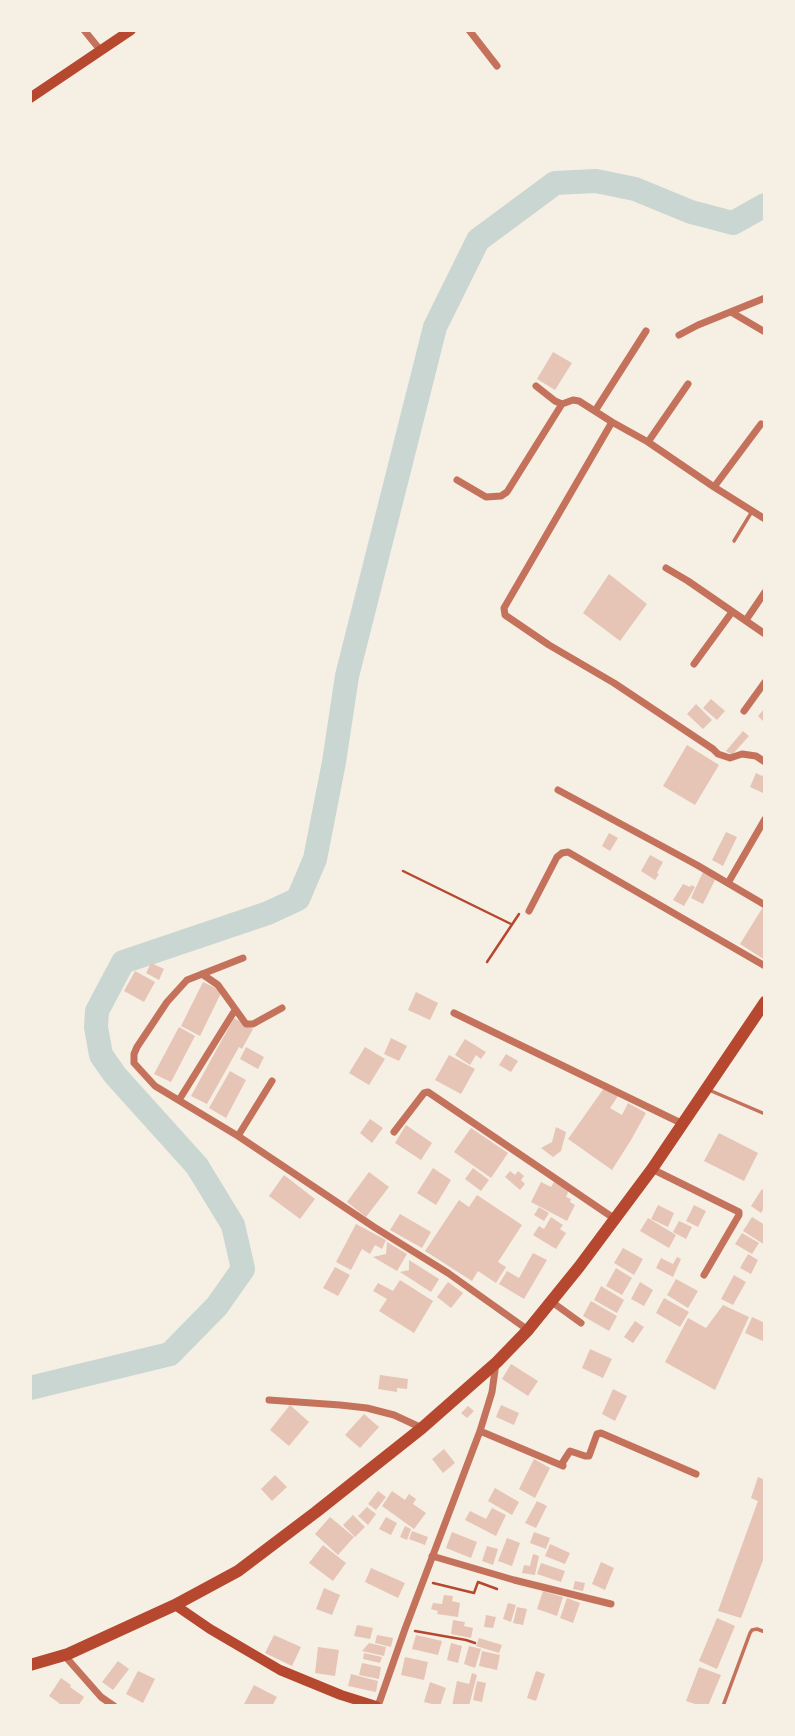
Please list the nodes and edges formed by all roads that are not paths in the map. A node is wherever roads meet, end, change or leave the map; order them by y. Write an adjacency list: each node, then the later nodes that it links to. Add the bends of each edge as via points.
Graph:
1 (84, 30): 4 (street)
2 (131, 30): 4 (main road)
3 (469, 30): 5 (street)
4 (100, 51): 6 (main road)
5 (497, 66)
6 (30, 98)
7 (765, 298): 8 (street)
8 (731, 312): 10 (street); 11 (street)
9 (646, 331): 15 (street)
10 (765, 332)
11 (679, 335)
12 (688, 384): 18 (street)
13 (536, 386): 14 (street)
14 (562, 404): 15 (street, via 579,401); 19 (street, via 507,492 486,497)
15 (595, 411): 16 (street)
16 (612, 422): 18 (street); 32 (street, via 504,608 505,615 718,754 757,756)
17 (761, 425): 20 (street)
18 (648, 442): 20 (street)
19 (457, 480)
20 (714, 487): 21 (street)
21 (752, 511): 22 (street); 23 (lane)
22 (765, 519)
23 (734, 541)
24 (666, 568): 26 (street)
25 (765, 592): 27 (street)
26 (732, 611): 27 (street); 29 (street)
27 (746, 620): 28 (street)
28 (765, 634)
29 (694, 664)
30 (765, 682): 31 (street)
31 (744, 711)
32 (765, 762)
33 (558, 790): 35 (street)
34 (765, 819): 35 (street)
35 (729, 883): 36 (street)
36 (765, 905)
37 (529, 911): 39 (street, via 557,857 568,852)
38 (243, 958): 40 (street)
39 (765, 966)
40 (202, 974): 43 (street, via 218,985); 47 (street, via 187,980 167,1002 134,1054 134,1063 155,1086)
41 (765, 1002): 46 (main road)
42 (282, 1009): 43 (street, via 250,1025)
43 (235, 1010): 47 (street)
44 (454, 1013): 49 (street)
45 (272, 1081): 51 (street)
46 (707, 1089): 48 (lane); 49 (main road)
47 (179, 1100): 51 (street)
48 (765, 1114)
49 (683, 1124): 52 (main road)
50 (394, 1132): 53 (street, via 428,1092)
51 (238, 1136): 57 (street)
52 (652, 1169): 53 (main road); 54 (street, via 739,1212)
53 (615, 1219): 55 (main road)
54 (704, 1275)
55 (552, 1302): 56 (street); 57 (main road)
56 (581, 1323)
57 (528, 1330): 58 (main road)
58 (496, 1362): 60 (main road); 61 (street)
59 (269, 1401): 60 (street, via 367,1408)
60 (422, 1428): 65 (main road, via 238,1571)
61 (480, 1431): 62 (street, via 562,1466 569,1451 589,1456 601,1433); 63 (street)
62 (696, 1474)
63 (432, 1556): 64 (street); 70 (street)
64 (611, 1604)
65 (175, 1605): 67 (main road); 70 (main road, via 280,1670)
66 (765, 1632): 71 (lane, via 757,1629 750,1633)
67 (64, 1655): 68 (main road); 69 (street)
68 (30, 1665)
69 (114, 1706)
70 (377, 1706)
71 (723, 1706)

